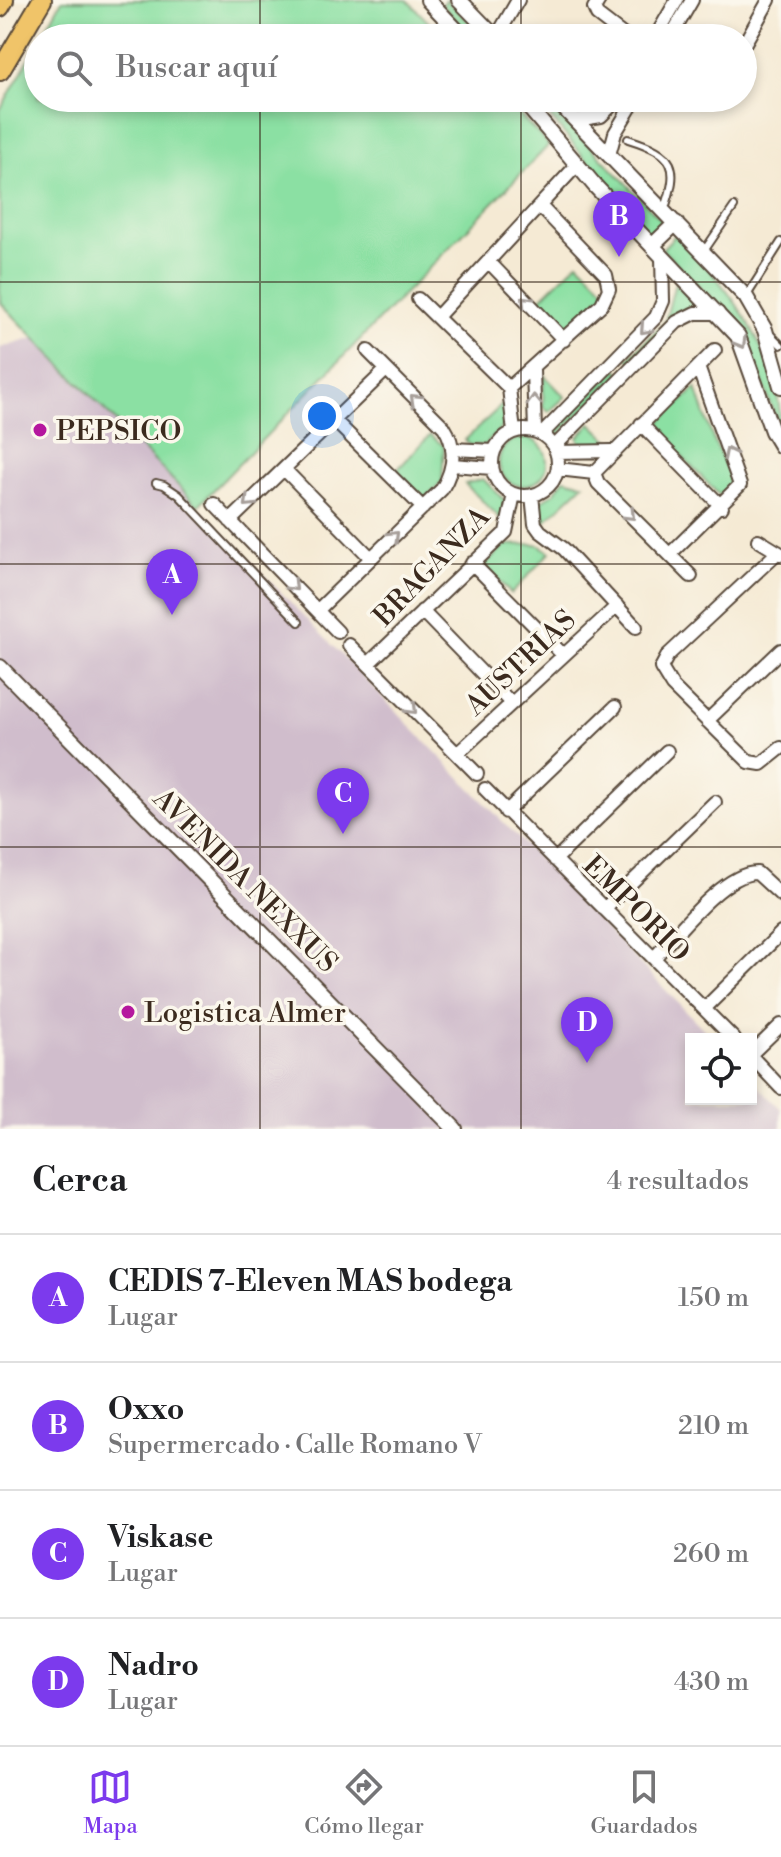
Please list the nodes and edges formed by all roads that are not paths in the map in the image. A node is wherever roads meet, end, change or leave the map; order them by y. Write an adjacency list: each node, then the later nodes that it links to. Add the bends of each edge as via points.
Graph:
1 (4, 0): 10 (main road)
2 (42, 0): 11 (main road)
3 (459, 0): 13 (street)
4 (518, 0): 14 (street)
5 (599, 0): 15 (street, via 594,8)
6 (677, 0): 16 (street)
7 (692, 0): 17 (street)
8 (769, 0): 18 (street)
9 (432, 1): 12 (street)
10 (0, 7)
11 (28, 24)
12 (452, 24)
13 (482, 24)
14 (504, 24)
15 (609, 24)
16 (663, 24)
17 (678, 24)
18 (755, 24)
19 (24, 30): 20 (main road)
20 (0, 71)
21 (533, 112): 28 (street)
22 (568, 112): 25 (street)
23 (605, 112): 25 (street)
24 (628, 112): 27 (street)
25 (576, 120): 27 (street)
26 (628, 139): 31 (lane, via 650,146 671,165 675,180)
27 (609, 155): 31 (street)
28 (577, 165): 29 (street); 35 (street)
29 (540, 206): 36 (street); 42 (street, via 609,283 602,304)
30 (734, 207): 34 (lane)
31 (664, 211): 32 (street)
32 (676, 223): 34 (street); 35 (street)
33 (781, 242): 37 (lane)
34 (704, 251): 37 (street)
35 (657, 252): 39 (street); 46 (street, one-way to 46, via 664,290 659,311)
36 (489, 262): 40 (street); 42 (street, one-way to 36)
37 (746, 297): 41 (street)
38 (418, 299): 40 (street)
39 (718, 313): 48 (street, via 681,319); 57 (street, one-way to 57, via 745,349)
40 (437, 317): 52 (street)
41 (765, 330): 43 (lane); 51 (street)
42 (564, 340): 50 (street)
43 (781, 345)
44 (715, 350): 47 (street)
45 (368, 351): 49 (street)
46 (619, 356): 48 (street); 56 (street)
47 (698, 367): 54 (street); 71 (street, one-way to 47, via 738,491 740,478)
48 (631, 368): 59 (street)
49 (386, 370): 53 (street); 58 (street, one-way to 49, via 444,427)
50 (533, 370): 52 (street); 56 (street, one-way to 50)
51 (781, 386)
52 (509, 388): 55 (street)
53 (334, 420): 64 (street); 72 (street)
54 (641, 424): 61 (street); 71 (street)
55 (514, 432): 56 (street); 60 (street)
56 (539, 433): 59 (street)
57 (781, 446)
58 (452, 449): 60 (street); 62 (street)
59 (555, 449): 61 (street); 65 (street)
60 (494, 451): 63 (street)
61 (612, 451): 66 (street)
62 (452, 465): 63 (street); 72 (street, via 442,489)
63 (492, 468): 68 (street)
64 (284, 469): 73 (street, one-way to 73); 77 (street)
65 (558, 469): 66 (street); 69 (street, via 549,486)
66 (594, 473): 76 (street, one-way to 76)
67 (156, 483): 83 (lane, via 179,495)
68 (514, 494): 69 (street); 78 (street, BRAGANZA, via 509,527)
69 (532, 495): 80 (street, BRAGANZA, via 535,524)
70 (214, 504): 73 (street)
71 (722, 507): 76 (street)
72 (423, 508): 77 (street, one-way to 72)
73 (230, 521): 81 (street, one-way to 81)
74 (758, 540): 75 (street)
75 (780, 553): 93 (street, via 661,664 666,680)
76 (670, 554): 79 (street)
77 (371, 558): 81 (street)
78 (472, 563): 82 (street, BRAGANZA); 88 (street)
79 (691, 576)
80 (617, 606): 84 (street); 88 (street, AUSTRIAS)
81 (318, 610): 85 (street)
82 (422, 611): 89 (street, BRAGANZA); 91 (street)
83 (299, 622)
84 (636, 627)
85 (338, 632)
86 (349, 645): 89 (street)
87 (781, 650): 93 (street)
88 (563, 655): 91 (street, AUSTRIAS)
89 (368, 664): 96 (street, one-way to 96)
90 (0, 667): 112 (street, AVENIDA NEXXUS)
91 (511, 703): 96 (street, AUSTRIAS)
92 (615, 707): 100 (street)
93 (707, 721): 95 (street, via 749,762 761,764)
94 (667, 751): 101 (street)
95 (778, 751)
96 (457, 754): 97 (street)
97 (477, 774)
98 (485, 789): 100 (street, EMPORIO)
99 (715, 802): 103 (street)
100 (506, 812): 101 (street, EMPORIO)
101 (555, 860): 103 (street, EMPORIO)
102 (781, 895): 105 (street, via 757,873 738,876)
103 (604, 909): 105 (street, EMPORIO)
104 (781, 933): 106 (street)
105 (654, 958): 106 (street, EMPORIO)
106 (704, 1009): 108 (street, EMPORIO)
107 (781, 1025): 109 (street)
108 (728, 1033)
109 (757, 1049)
110 (757, 1062): 111 (street)
111 (781, 1088)
112 (455, 1129)

